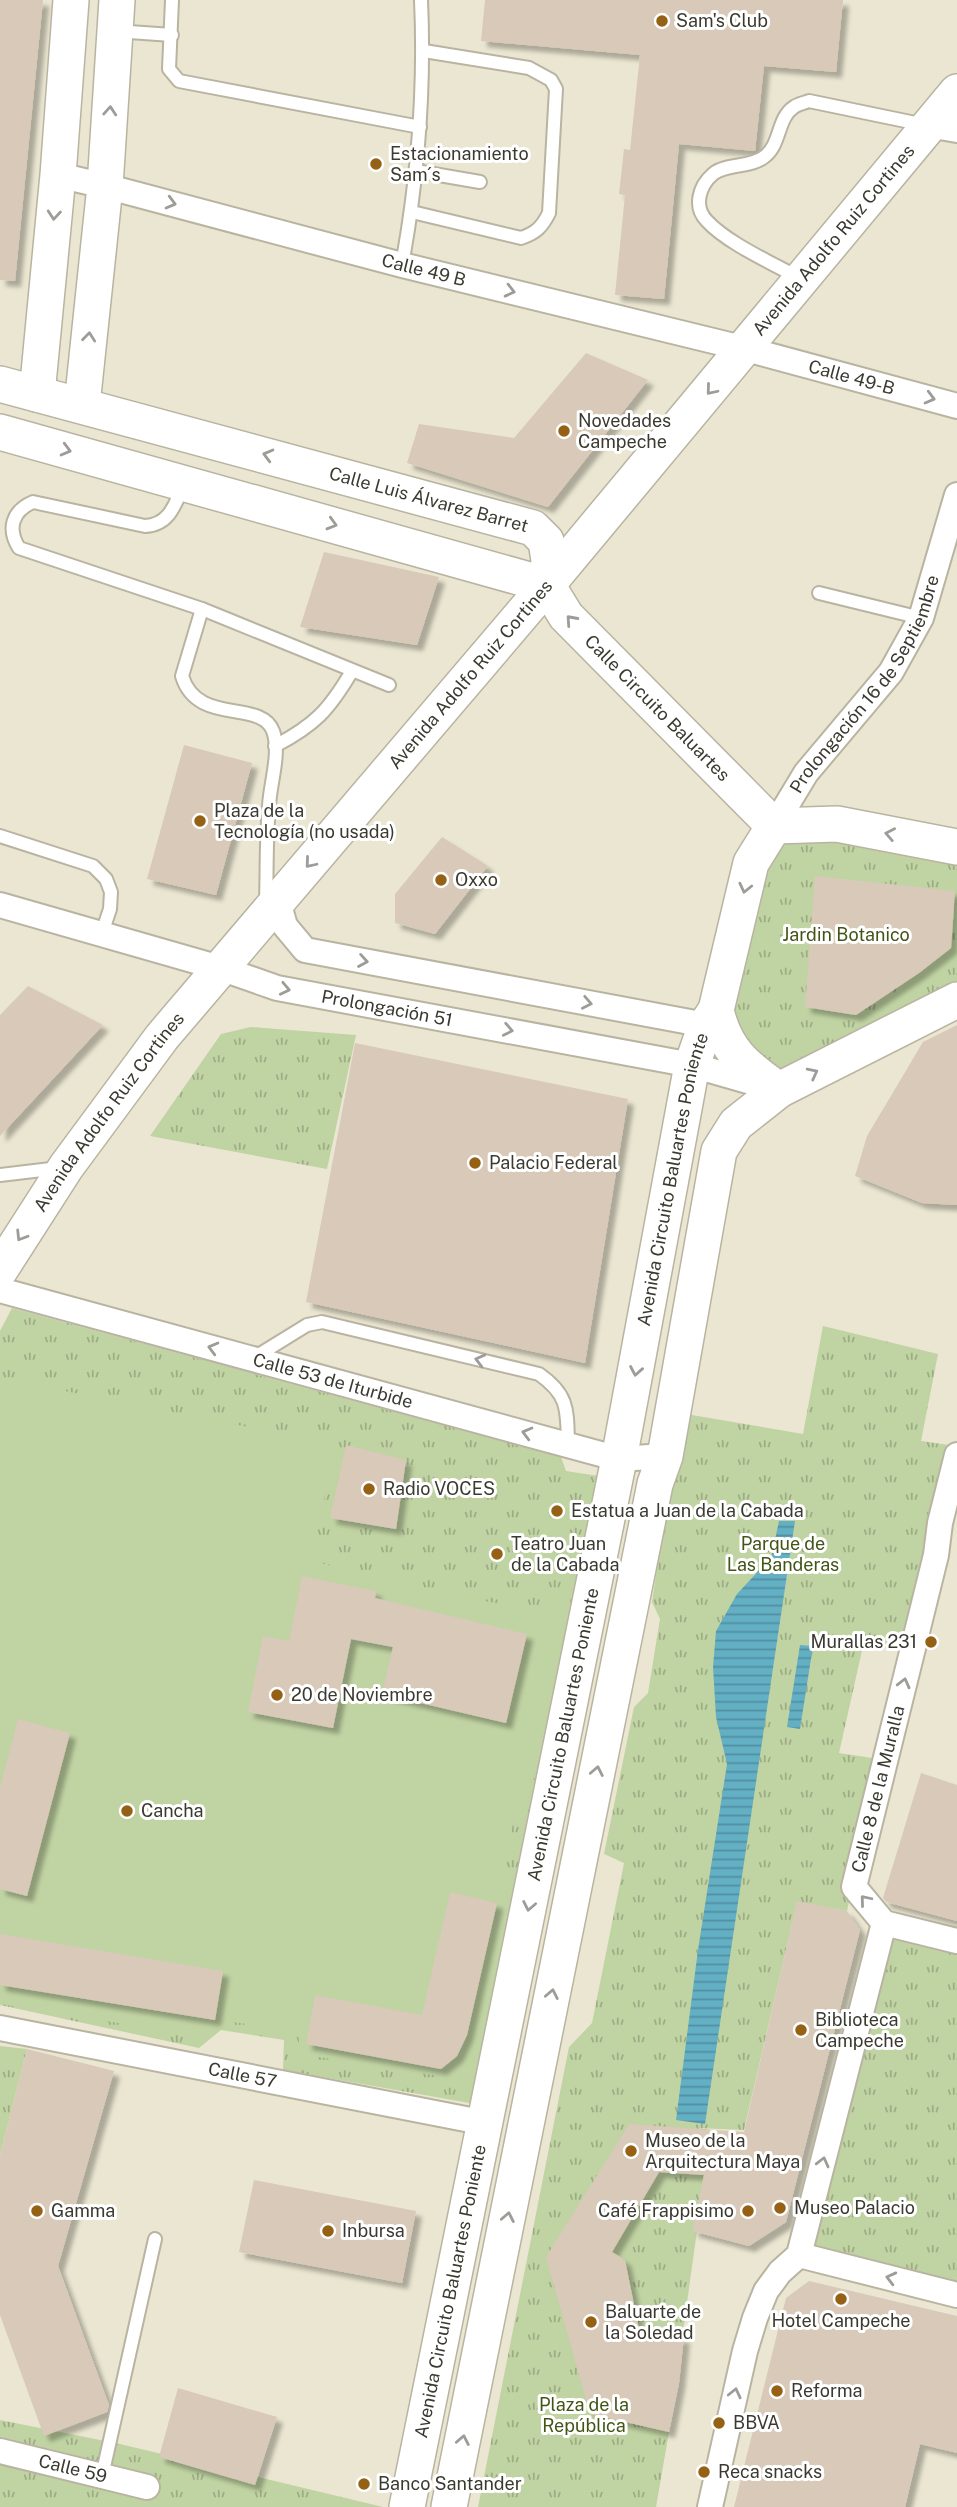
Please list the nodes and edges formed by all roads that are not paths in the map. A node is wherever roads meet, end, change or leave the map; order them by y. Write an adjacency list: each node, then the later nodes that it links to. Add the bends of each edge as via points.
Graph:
1 (71, 0): 11 (main road)
2 (172, 0): 5 (lane)
3 (421, 0): 6 (lane)
4 (116, 16): 5 (lane); 13 (main road, one-way to 4)
5 (172, 35): 8 (lane, via 169,69 179,81)
6 (424, 51): 8 (lane); 14 (lane, via 529,68 551,80 556,89 549,213 542,227 521,238)
7 (957, 92): 9 (main road, Avenida Adolfo Ruiz Cortines)
8 (420, 127): 10 (lane)
9 (942, 127): 16 (main road, Avenida Adolfo Ruiz Cortines); 16 (lane, via 809,101 792,108 764,158 715,172 702,186 698,202 704,219 721,234)
10 (416, 171): 12 (lane); 14 (lane)
11 (58, 175): 13 (street, Calle 49 B); 19 (main road, one-way to 19)
12 (480, 182)
13 (105, 186): 15 (street, Calle 49 B, one-way to 15); 20 (main road, one-way to 13)
14 (412, 212): 15 (lane)
15 (402, 265): 17 (street, Calle 49 B, one-way to 17)
16 (803, 280): 17 (main road, Avenida Adolfo Ruiz Cortines)
17 (746, 349): 21 (street, Calle 49-B, one-way to 21); 29 (main road, Avenida Adolfo Ruiz Cortines, one-way to 29)
18 (0, 384): 19 (main road, Calle Luis Álvarez Barret)
19 (37, 394): 20 (main road, Calle Luis Álvarez Barret)
20 (82, 405): 23 (main road, Calle Luis Álvarez Barret)
21 (957, 405)
22 (0, 432): 25 (main road, one-way to 25)
23 (231, 445): 24 (main road, Calle Luis Álvarez Barret, one-way to 23); 26 (main road)
24 (309, 466): 28 (main road); 29 (main road, Calle Luis Álvarez Barret, via 533,528 546,541)
25 (184, 482): 26 (main road); 31 (lane, via 173,511 153,526 33,502 16,515 12,538 19,548)
26 (220, 492): 28 (main road)
27 (957, 495): 32 (street, Prolongación 16 de Septiembre)
28 (296, 514): 29 (main road, one-way to 29)
29 (547, 585): 36 (main road, Calle Circuito Baluartes, one-way to 29, via 566,615); 40 (main road, Avenida Adolfo Ruiz Cortines, one-way to 40)
30 (819, 593): 32 (lane)
31 (202, 609): 33 (lane); 35 (lane, via 182,676 185,687 205,705 264,718)
32 (921, 618): 36 (street, Prolongación 16 de Septiembre, via 891,672 806,773)
33 (352, 671): 34 (lane); 35 (lane, via 324,714)
34 (389, 685)
35 (275, 746): 40 (lane, via 269,806)
36 (774, 826): 38 (main road, one-way to 36, via 836,824); 44 (main road, Avenida Circuito Baluartes Poniente, one-way to 44, via 751,863)
37 (0, 836): 41 (lane, via 93,866 111,892)
38 (957, 847)
39 (0, 905): 41 (street, Prolongación 51)
40 (272, 908): 42 (main road, Avenida Adolfo Ruiz Cortines); 44 (street, one-way to 44, via 305,950)
41 (102, 933): 42 (street, Prolongación 51)
42 (220, 968): 45 (street, Prolongación 51, one-way to 45, via 277,988); 47 (main road, Avenida Adolfo Ruiz Cortines, via 162,1037)
43 (957, 1000): 46 (main road, one-way to 43)
44 (711, 1017): 45 (main road, Avenida Circuito Baluartes Poniente); 46 (main road, via 747,1067)
45 (692, 1065): 46 (street, Prolongación 51); 55 (main road, Avenida Circuito Baluartes Poniente, one-way to 55)
46 (779, 1090): 54 (main road, via 736,1124 719,1151)
47 (66, 1167): 48 (lane); 49 (main road, Avenida Adolfo Ruiz Cortines, one-way to 49)
48 (0, 1175)
49 (0, 1270)
50 (0, 1290): 51 (street, Calle 53 de Iturbide, one-way to 50)
51 (253, 1359): 52 (street, Calle 53 de Iturbide, one-way to 51); 52 (lane, one-way to 51, via 563,1397 539,1374 322,1322 307,1325)
52 (568, 1444): 55 (street, Calle 53 de Iturbide)
53 (957, 1455): 56 (street, Calle 8 de la Muralla)
54 (665, 1457): 55 (street, Calle 53 de Iturbide); 68 (main road, one-way to 54, via 655,1484)
55 (619, 1459): 60 (main road, Avenida Circuito Baluartes Poniente, one-way to 60)
56 (949, 1525): 57 (street, Calle 8 de la Muralla, one-way to 56, via 854,1887 933,1568)
57 (884, 1923): 58 (street); 62 (street, one-way to 57)
58 (957, 1941)
59 (0, 2028): 60 (street, Calle 57)
60 (486, 2123): 67 (main road, Avenida Circuito Baluartes Poniente)
61 (155, 2239): 65 (lane)
62 (799, 2255): 63 (street, one-way to 62); 69 (street, one-way to 62, via 754,2318 766,2291)
63 (957, 2295)
64 (0, 2451): 65 (street, Calle 59)
65 (102, 2476): 66 (street, Calle 59)
66 (147, 2487)
67 (407, 2507)
68 (449, 2507)
69 (710, 2507)

